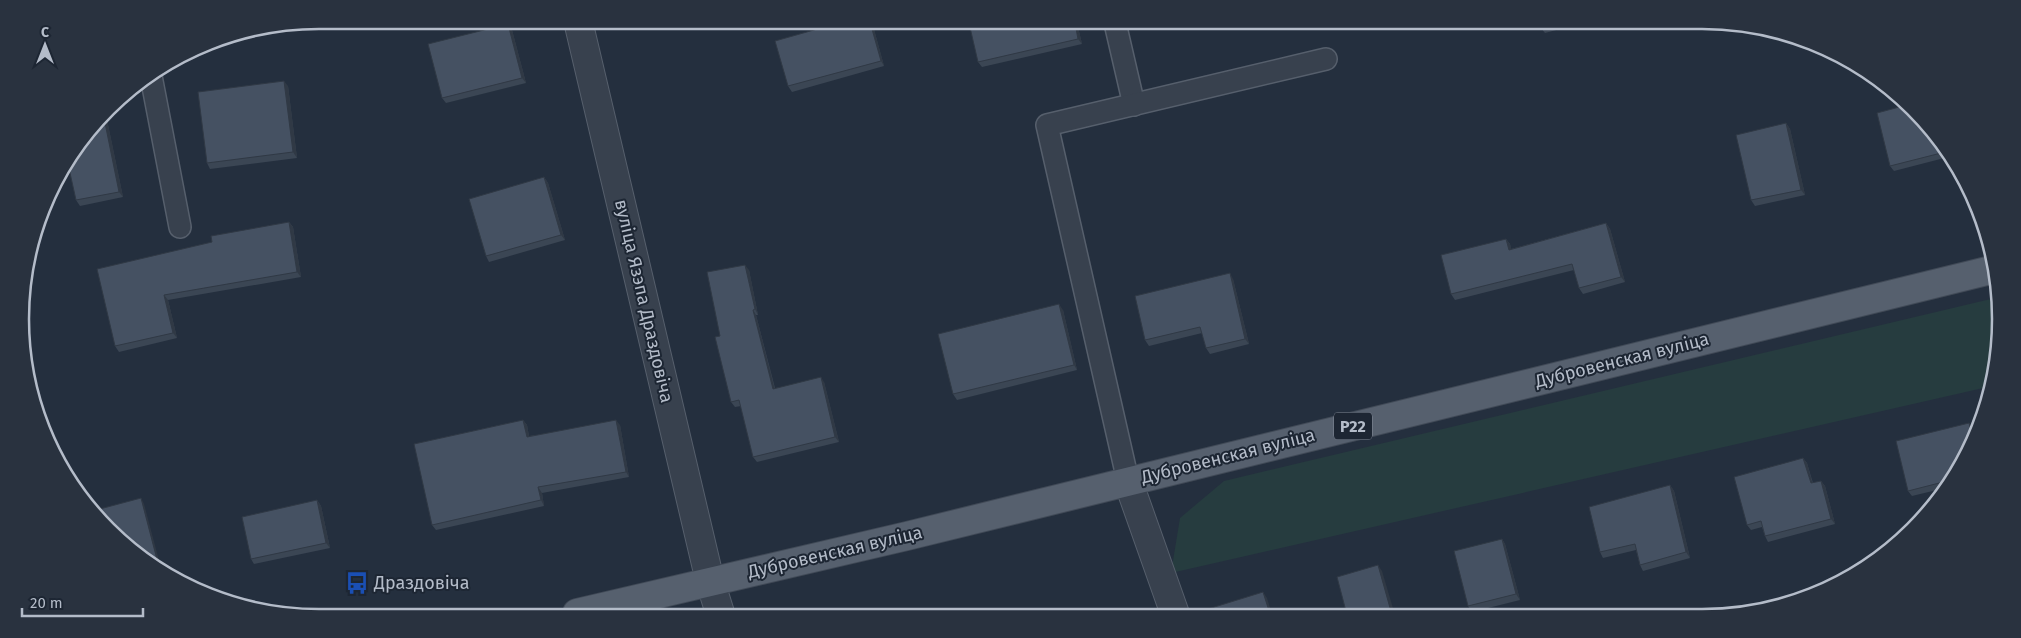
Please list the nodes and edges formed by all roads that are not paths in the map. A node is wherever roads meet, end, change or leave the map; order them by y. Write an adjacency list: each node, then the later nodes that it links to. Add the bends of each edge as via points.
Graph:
1 (580, 29): 9 (street, вуліца Язэпа Драздовіча)
2 (1116, 29): 5 (lane)
3 (1326, 59): 5 (lane)
4 (152, 82): 6 (lane)
5 (1134, 105): 8 (lane, via 1047,125)
6 (180, 228)
7 (1988, 271): 8 (main road, Дубровенская вуліца / Р22)
8 (1128, 481): 9 (main road, Дубровенская вуліца / Р22); 12 (street)
9 (710, 581): 10 (main road, Дубровенская вуліца / Р22); 11 (street, вуліца Язэпа Драздовіча)
10 (594, 609)
11 (719, 609)
12 (1173, 609)

